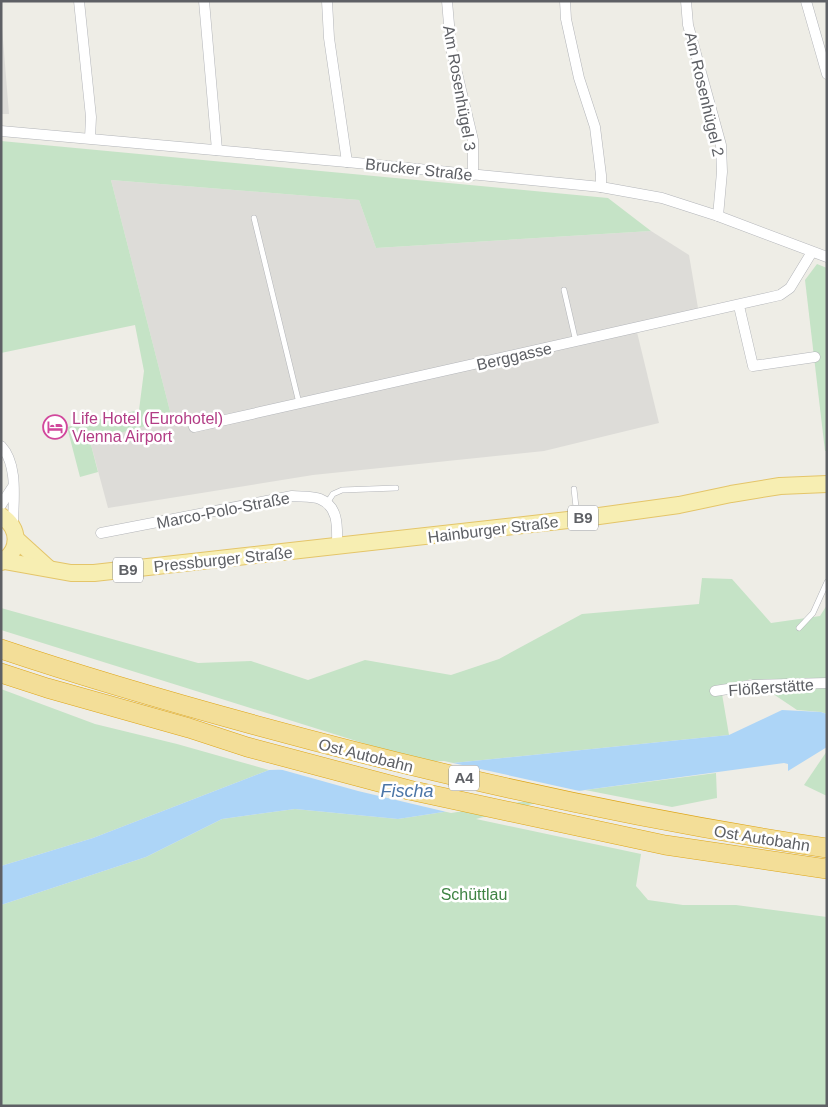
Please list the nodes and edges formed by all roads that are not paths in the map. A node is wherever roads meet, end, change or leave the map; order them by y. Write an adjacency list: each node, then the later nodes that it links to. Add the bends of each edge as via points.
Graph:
1 (79, 1): 10 (street, via 91,117)
2 (204, 1): 11 (street)
3 (326, 1): 12 (street)
4 (446, 1): 13 (street, Am Rosenhügel 3, via 451,48 473,140)
5 (565, 1): 14 (street, via 579,78 595,127)
6 (686, 1): 15 (street, Am Rosenhügel 2, via 688,25 721,145)
7 (806, 1): 8 (street)
8 (827, 74)
9 (1, 131): 10 (street, Brucker Straße)
10 (90, 138): 11 (street, Brucker Straße)
11 (217, 150): 12 (street, Brucker Straße)
12 (347, 162): 13 (street, Brucker Straße)
13 (472, 175): 14 (street, Brucker Straße)
14 (601, 187): 15 (street, Brucker Straße, via 662,198)
15 (718, 216): 17 (street, Brucker Straße)
16 (254, 218): 23 (lane)
17 (812, 252): 18 (street, Brucker Straße); 20 (street, Berggasse, via 790,288 780,295)
18 (827, 257)
19 (564, 290): 21 (lane)
20 (739, 306): 21 (street, Berggasse); 22 (street, via 753,366)
21 (576, 342): 23 (street, Berggasse)
22 (814, 357)
23 (299, 403): 24 (street, Berggasse)
24 (194, 426)
25 (1, 446): 27 (street, via 11,461)
26 (827, 484): 32 (main road, Hainburger Straße / B9, via 780,486 679,505)
27 (13, 487): 31 (street); 33 (street)
28 (396, 488): 30 (lane, via 342,490 333,494)
29 (574, 489): 32 (lane)
30 (327, 503): 34 (street, Marco-Polo-Straße, via 292,496); 35 (street, via 337,517)
31 (1, 506)
32 (577, 519): 35 (main road, Hainburger Straße / B9)
33 (10, 527): 36 (main road, B9, via 13,551); 37 (main road)
34 (101, 533)
35 (337, 547): 37 (main road, Pressburger Straße / B9, via 94,573)
36 (3, 561): 37 (main road, Pressburger Straße / B9)
37 (48, 568)
38 (827, 582): 39 (lane, via 813,613)
39 (799, 628)
40 (1, 649): 44 (highway, Ost Autobahn / A4, via 67,672 199,710 414,767 657,820)
41 (1, 673): 45 (highway, Ost Autobahn / A4, via 247,747 409,790 665,845)
42 (827, 683): 43 (street, Flößerstätte)
43 (715, 691)
44 (827, 848)
45 (827, 870)

